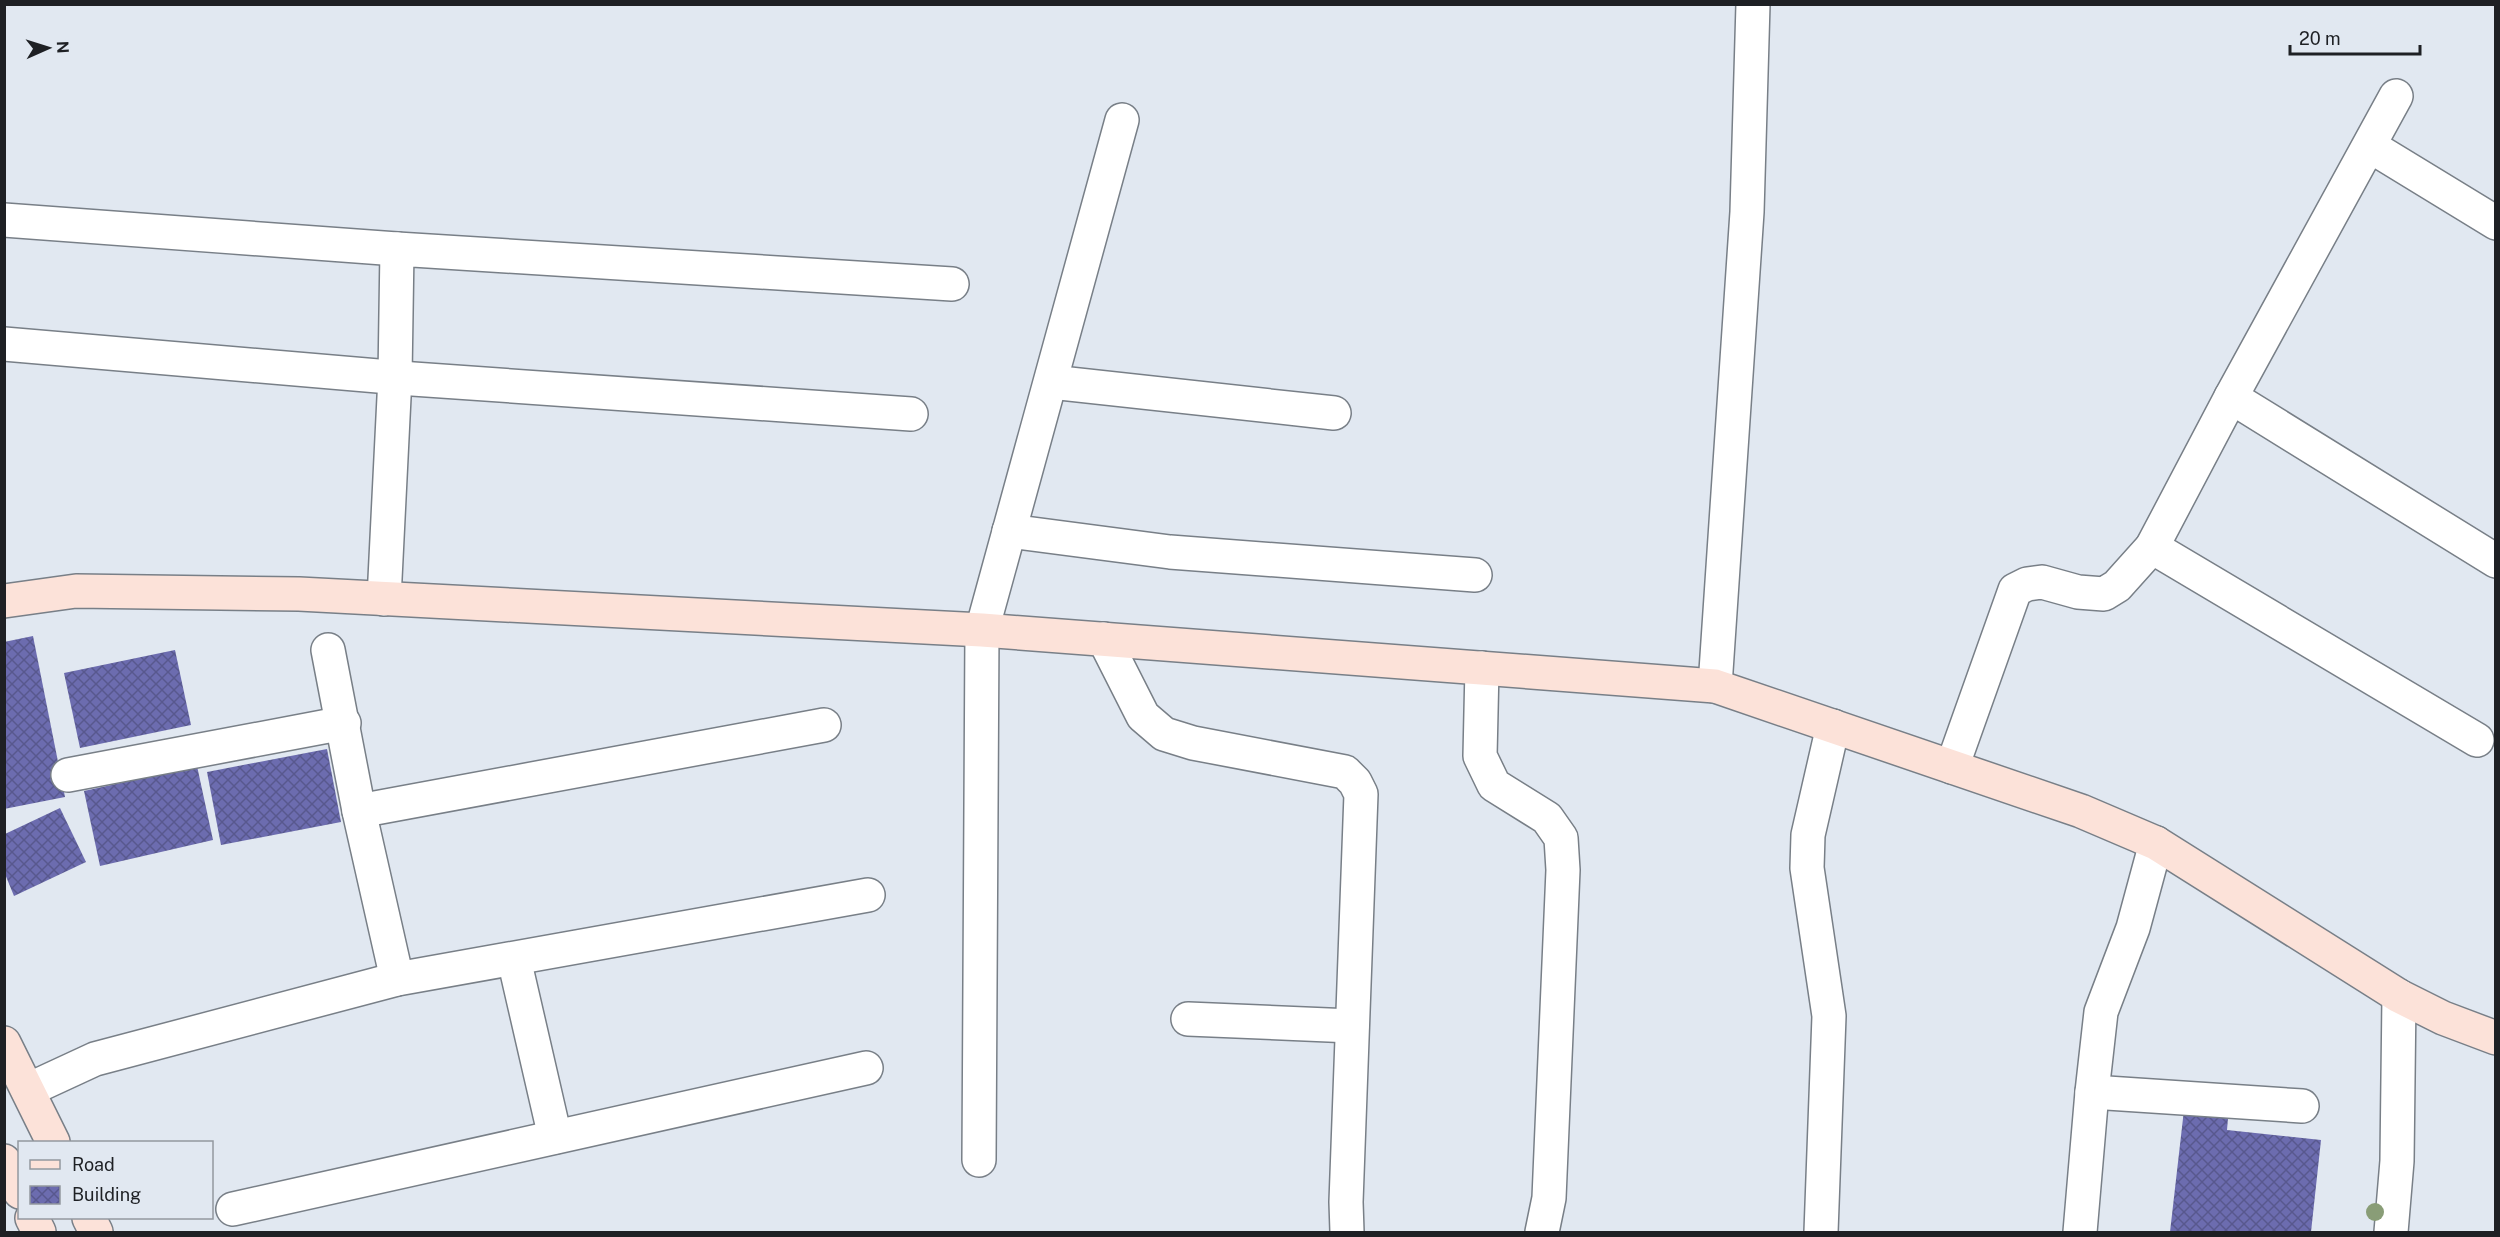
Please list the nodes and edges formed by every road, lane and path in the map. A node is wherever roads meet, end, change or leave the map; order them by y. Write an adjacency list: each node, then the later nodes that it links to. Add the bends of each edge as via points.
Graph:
1 (1753, 4): 25 (street, via 1747,212)
2 (2396, 96): 4 (street)
3 (1122, 120): 11 (street)
4 (2370, 146): 6 (street); 12 (street)
5 (4, 220): 7 (street)
6 (2496, 223)
7 (397, 249): 8 (street); 10 (street)
8 (952, 284)
9 (4, 344): 10 (street)
10 (395, 377): 14 (street); 19 (street)
11 (1051, 382): 13 (street); 15 (street)
12 (2231, 397): 16 (street); 17 (street)
13 (1334, 413)
14 (911, 414)
15 (1009, 531): 18 (street, via 1170,552); 21 (street)
16 (2152, 547): 29 (street); 30 (street, via 2117,586 2104,594 2042,582 2015,590)
17 (2496, 561)
18 (1475, 575)
19 (384, 598): 20 (street, via 76,591); 21 (street)
20 (4, 601)
21 (982, 630): 22 (street); 48 (street)
22 (1104, 639): 24 (street); 39 (street, via 1143,716 1164,734 1345,772 1355,782 1360,794)
23 (328, 650): 26 (street)
24 (1482, 668): 25 (street); 57 (street, via 1480,756 1484,766 1494,785 1547,818 1561,838 1563,870 1549,1198)
25 (1716, 686): 28 (street)
26 (344, 723): 31 (street); 32 (street)
27 (824, 725): 32 (street)
28 (1833, 726): 30 (street); 58 (street, via 1808,835 1807,868 1829,1016)
29 (2477, 740)
30 (1952, 766): 33 (street, via 2081,811)
31 (68, 775)
32 (359, 811): 36 (street)
33 (2156, 843): 37 (street); 44 (street, via 2133,928 2101,1012)
34 (868, 895): 35 (street)
35 (514, 959): 36 (street); 46 (street)
36 (398, 979): 43 (street, via 95,1059)
37 (2399, 996): 40 (street); 60 (street, via 2397,1161)
38 (1188, 1019): 39 (street)
39 (1352, 1026): 56 (street)
40 (2496, 1038)
41 (4, 1043): 43 (street)
42 (866, 1068): 46 (street)
43 (28, 1090): 47 (street)
44 (2092, 1092): 45 (street); 59 (street)
45 (2302, 1106)
46 (555, 1137): 51 (street)
47 (52, 1141)
48 (979, 1160)
49 (4, 1161): 50 (street)
50 (18, 1188)
51 (233, 1209)
52 (32, 1219): 54 (street)
53 (89, 1219): 55 (street)
54 (39, 1233)
55 (96, 1233)
56 (1347, 1233)
57 (1542, 1233)
58 (1821, 1233)
59 (2080, 1233)
60 (2391, 1233)

